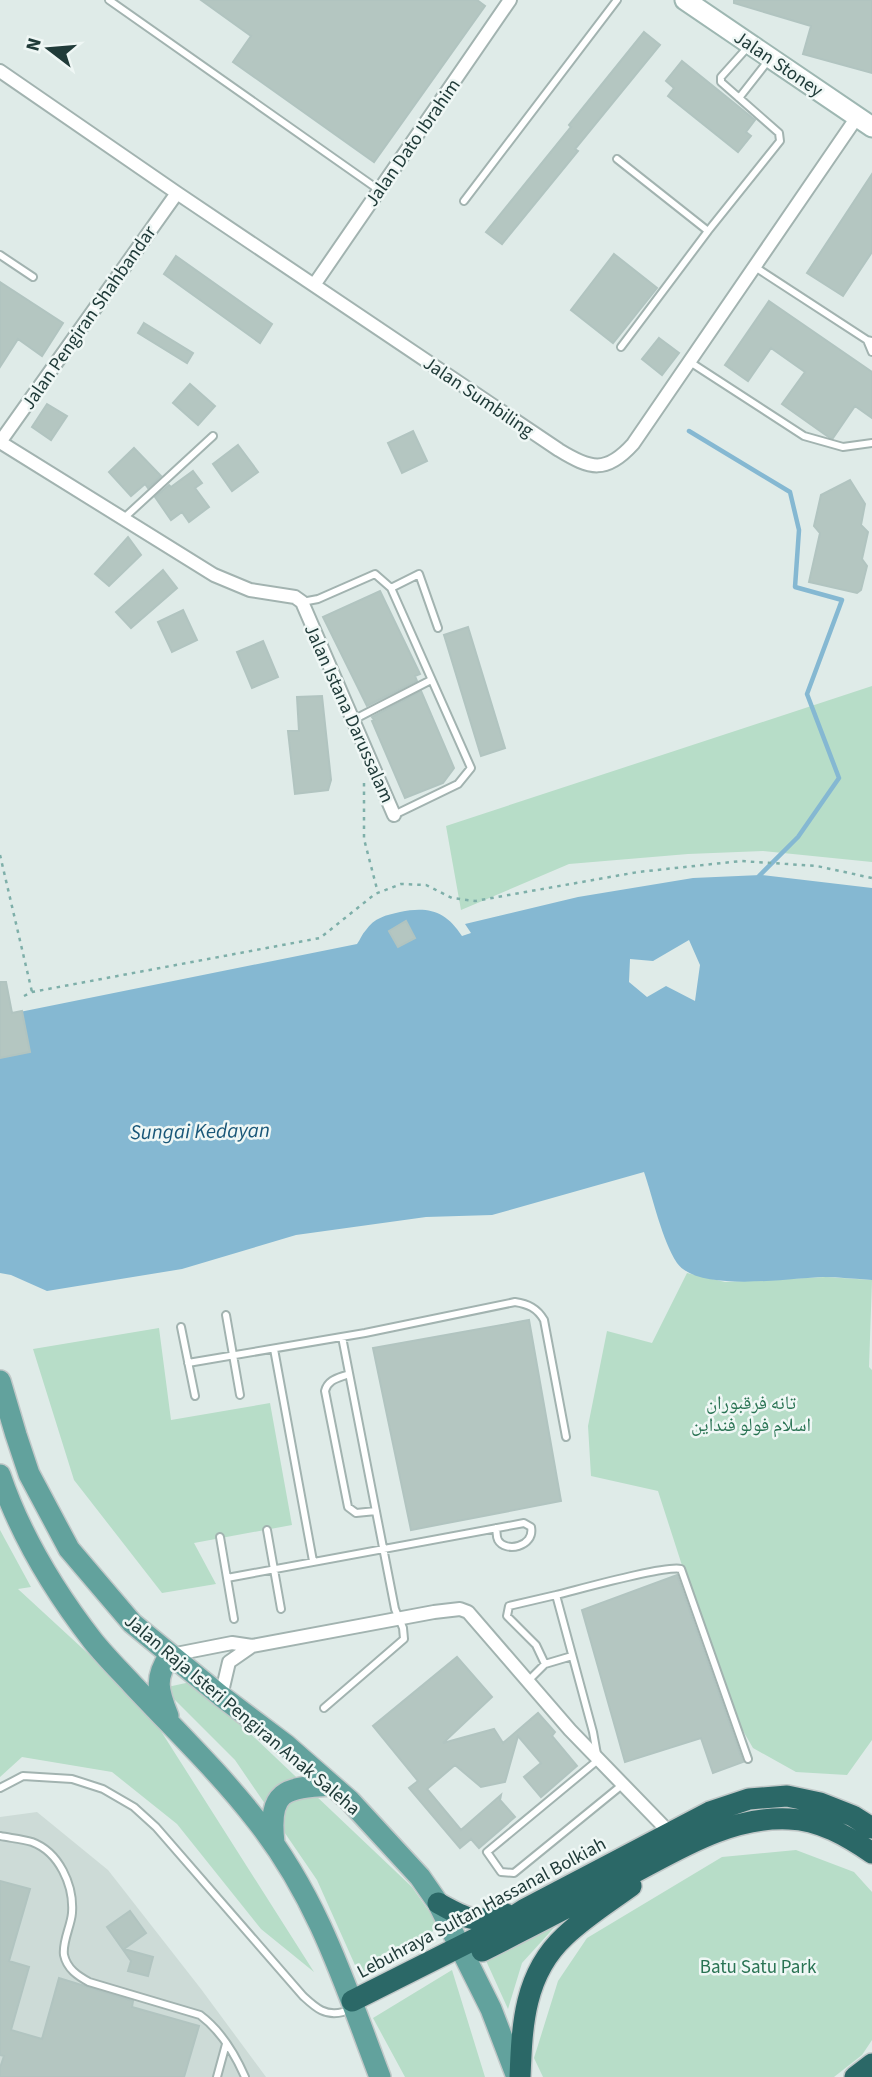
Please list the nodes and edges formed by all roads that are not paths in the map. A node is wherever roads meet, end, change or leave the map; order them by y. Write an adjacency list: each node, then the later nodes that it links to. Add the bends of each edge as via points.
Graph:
1 (109, 0): 11 (lane)
2 (510, 0): 11 (street, Jalan Dato Ibrahim)
3 (617, 0): 13 (lane)
4 (698, 4): 5 (street, Jalan Stoney)
5 (751, 44): 6 (street, Jalan Stoney); 8 (lane, via 720,79)
6 (771, 58): 8 (lane); 9 (street, Jalan Stoney)
7 (0, 71): 12 (street, Jalan Sumbiling)
8 (738, 98): 14 (lane, via 781,137)
9 (865, 122): 16 (street, Jalan Sumbiling)
10 (617, 159): 14 (lane)
11 (380, 190): 18 (street, Jalan Dato Ibrahim)
12 (177, 193): 18 (street, Jalan Sumbiling); 24 (street, Jalan Pengiran Shahbandar)
13 (464, 201)
14 (708, 231): 20 (lane)
15 (0, 256): 17 (lane)
16 (755, 267): 19 (lane); 22 (street, Jalan Sumbiling)
17 (33, 277)
18 (314, 285): 22 (street, Jalan Sumbiling, via 559,450 578,462 600,467 621,458 633,444)
19 (869, 341): 21 (lane)
20 (621, 347)
21 (872, 352)
22 (690, 362): 25 (lane, via 804,436 843,447)
23 (213, 436): 26 (lane)
24 (0, 442): 26 (street, Jalan Istana Darussalam)
25 (872, 443)
26 (124, 518): 28 (street, Jalan Istana Darussalam, via 214,575 250,590)
27 (391, 588): 28 (lane, Jalan Istana Darussalam, via 375,574); 29 (lane, via 419,574); 30 (lane, Jalan Istana Darussalam)
28 (302, 602): 31 (street, Jalan Istana Darussalam)
29 (438, 628)
30 (431, 680): 31 (lane); 32 (lane, Jalan Istana Darussalam, via 471,768 458,784)
31 (353, 720): 32 (street, Jalan Istana Darussalam)
32 (394, 815)
33 (226, 1315): 37 (lane)
34 (181, 1327): 38 (lane)
35 (342, 1337): 36 (lane); 39 (lane); 43 (lane, via 515,1302 532,1307 544,1320)
36 (274, 1349): 37 (lane); 50 (lane)
37 (233, 1356): 38 (lane); 41 (lane)
38 (188, 1363): 42 (lane)
39 (349, 1374): 45 (lane); 45 (lane, via 331,1381 325,1391 348,1507 356,1513)
40 (0, 1381): 58 (main road, Jalan Raja Isteri Pengiran Anak Saleha, via 29,1474 69,1549 132,1623)
41 (240, 1395)
42 (195, 1396)
43 (566, 1437)
44 (0, 1475): 64 (main road, via 23,1530 57,1591 94,1642)
45 (376, 1511): 49 (lane)
46 (496, 1528): 46 (lane, via 503,1546 526,1544 533,1533 524,1523); 49 (lane)
47 (267, 1530): 51 (lane)
48 (220, 1537): 52 (lane)
49 (384, 1549): 50 (lane); 56 (lane)
50 (313, 1561): 51 (lane)
51 (274, 1569): 52 (lane); 54 (lane)
52 (227, 1578): 55 (lane)
53 (556, 1595): 59 (lane); 60 (lane, via 509,1606 507,1616 536,1645); 66 (lane, via 681,1569)
54 (281, 1609)
55 (234, 1619)
56 (400, 1619): 57 (street); 61 (street, via 460,1609 468,1612); 63 (lane, via 404,1639)
57 (252, 1646): 58 (street, via 232,1643); 62 (street, via 229,1662)
58 (170, 1655): 62 (main road, Jalan Raja Isteri Pengiran Anak Saleha); 64 (main road, via 158,1691)
59 (572, 1656): 60 (lane); 65 (lane)
60 (545, 1664): 61 (lane)
61 (528, 1681): 65 (street)
62 (221, 1696): 67 (main road, Jalan Raja Isteri Pengiran Anak Saleha)
63 (324, 1708)
64 (173, 1728): 73 (main road, via 213,1768)
65 (598, 1759): 68 (street); 68 (lane, via 487,1852 501,1872 522,1868)
66 (748, 1759)
67 (331, 1785): 73 (main road, via 283,1793 273,1808); 75 (main road, Jalan Raja Isteri Pengiran Anak Saleha, via 420,1877)
68 (621, 1785): 72 (street)
69 (0, 1788): 78 (lane, via 23,1776 72,1779 103,1789 134,1807 303,1996 327,2013)
70 (872, 1828): 72 (highway, Lebuhraya Sultan Hassanal Bolkiah, via 820,1803 787,1796 749,1799 710,1812)
71 (0, 1836): 79 (lane, via 47,1850 66,1877 72,1912 64,1953 77,1976 200,2015)
72 (675, 1841): 74 (highway, Lebuhraya Sultan Hassanal Bolkiah, via 742,1823 793,1819 845,1835); 76 (highway, Lebuhraya Sultan Hassanal Bolkiah); 77 (highway, Lebuhraya Sultan Hassanal Bolkiah); 84 (highway, via 565,1936 536,1973 523,2018)
73 (274, 1843): 78 (main road, via 329,1940)
74 (872, 1853)
75 (438, 1903): 76 (highway, via 466,1918 486,1920); 77 (main road, Jalan Raja Isteri Pengiran Anak Saleha)
76 (525, 1909): 77 (highway, Lebuhraya Sultan Hassanal Bolkiah)
77 (463, 1953): 78 (highway, Lebuhraya Sultan Hassanal Bolkiah); 84 (main road, Jalan Raja Isteri Pengiran Anak Saleha)
78 (350, 2009): 83 (main road)
79 (226, 2044): 81 (lane); 82 (lane)
80 (872, 2064): 85 (highway)
81 (217, 2077)
82 (245, 2077)
83 (380, 2077)
84 (519, 2077)
85 (855, 2077)

